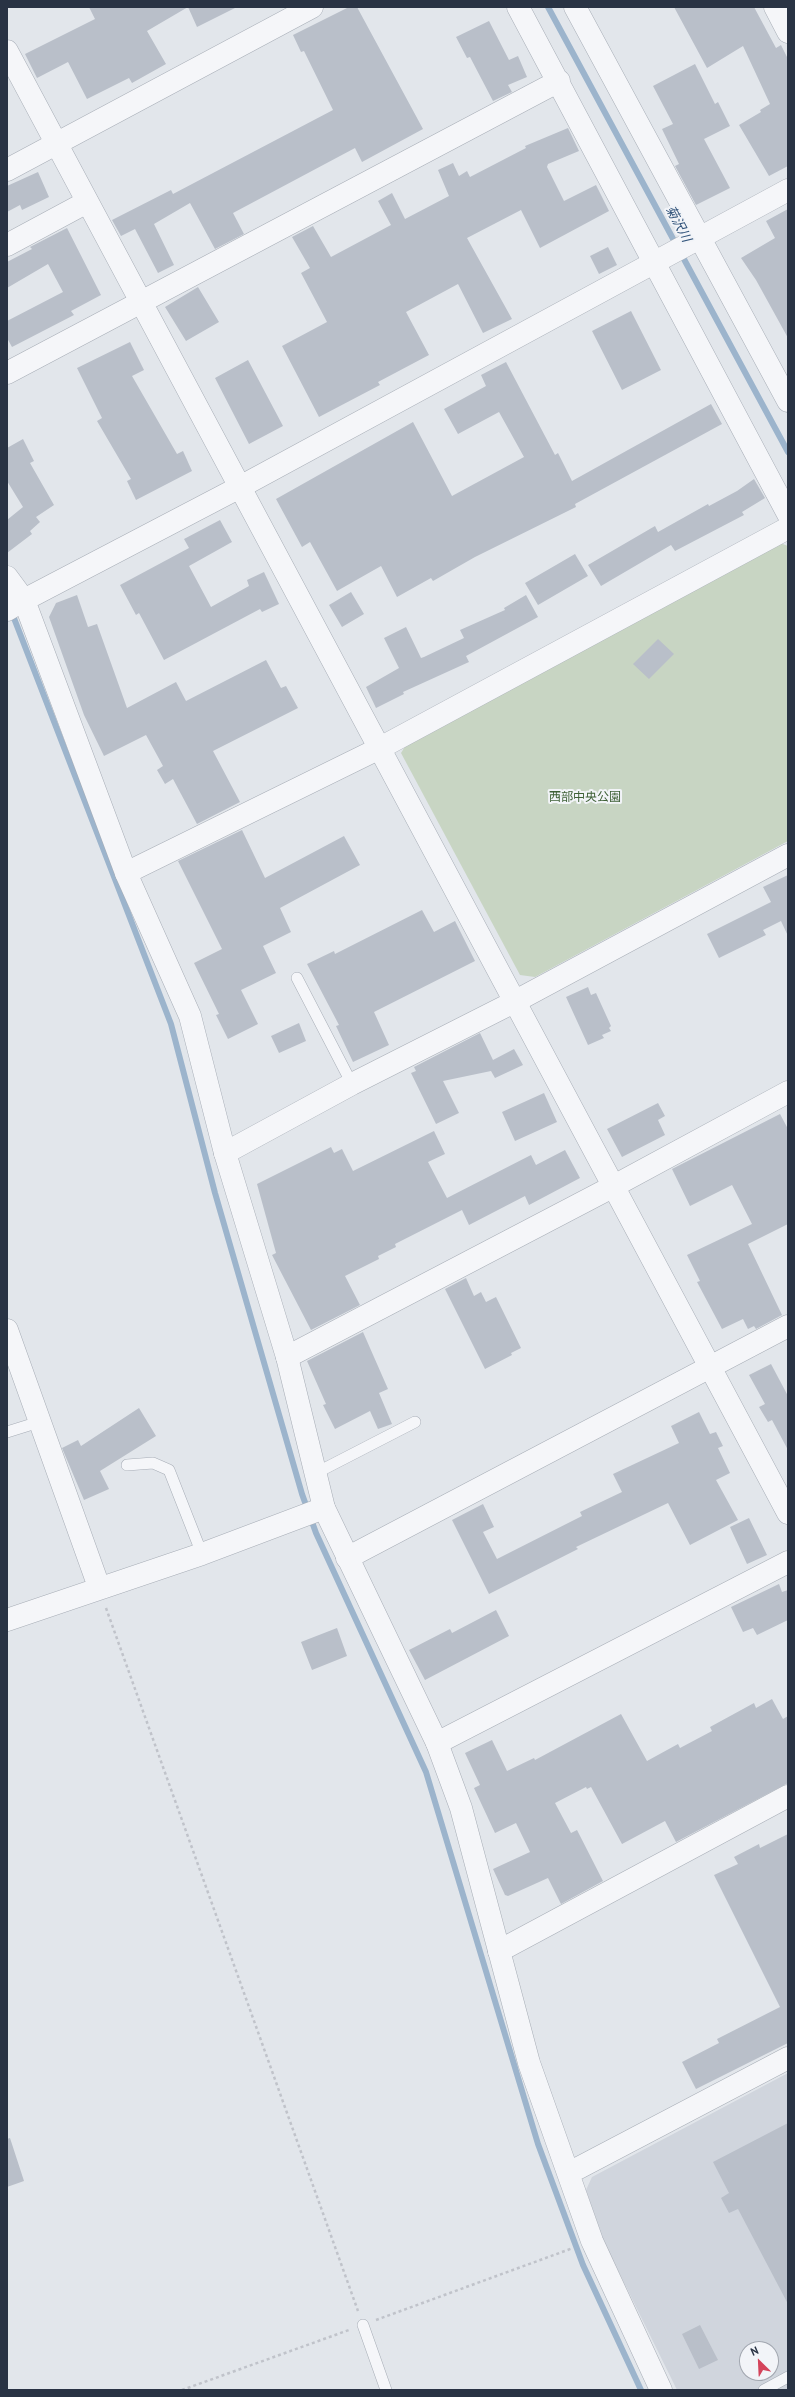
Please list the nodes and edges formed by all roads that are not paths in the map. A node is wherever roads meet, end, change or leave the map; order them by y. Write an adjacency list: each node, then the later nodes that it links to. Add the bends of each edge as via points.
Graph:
1 (312, 7): 8 (street)
2 (518, 7): 7 (street)
3 (575, 7): 12 (street)
4 (775, 7): 5 (street)
5 (788, 32)
6 (7, 51): 8 (street)
7 (559, 81): 14 (street); 15 (street)
8 (57, 144): 9 (street); 11 (street)
9 (7, 170)
10 (788, 190): 12 (street)
11 (87, 202): 13 (street); 15 (street)
12 (700, 238): 14 (street); 17 (street)
13 (7, 245)
14 (653, 263): 18 (street); 19 (street)
15 (140, 302): 16 (street); 18 (street)
16 (7, 373)
17 (788, 402)
18 (240, 487): 22 (street); 23 (street)
19 (788, 514)
20 (788, 528): 23 (street)
21 (7, 577): 22 (street)
22 (16, 605): 25 (street)
23 (380, 748): 25 (street); 27 (street)
24 (788, 854): 27 (street)
25 (126, 873): 30 (street, via 190,1016)
26 (297, 978): 28 (lane)
27 (514, 1002): 28 (street); 31 (street)
28 (352, 1084): 30 (street)
29 (788, 1092): 31 (street)
30 (225, 1153): 34 (street)
31 (614, 1186): 34 (street); 35 (street)
32 (788, 1326): 35 (street)
33 (7, 1330): 36 (street)
34 (287, 1357): 40 (street)
35 (710, 1368): 42 (street); 44 (street)
36 (39, 1422): 38 (lane); 46 (street)
37 (415, 1422): 40 (lane)
38 (7, 1432)
39 (127, 1465): 43 (lane, via 153,1463 169,1470)
40 (316, 1474): 41 (street)
41 (324, 1508): 43 (street); 44 (street)
42 (788, 1513)
43 (202, 1554): 46 (street)
44 (347, 1558): 48 (street)
45 (788, 1562): 48 (street)
46 (99, 1587): 47 (street)
47 (7, 1620)
48 (437, 1743): 50 (street, via 461,1808)
49 (788, 1796): 50 (street)
50 (500, 1951): 52 (street, via 529,2064)
51 (788, 2058): 52 (street)
52 (569, 2173): 56 (street, via 592,2241)
53 (362, 2325): 55 (lane)
54 (788, 2377): 57 (lane)
55 (386, 2390)
56 (660, 2390)
57 (764, 2390)

